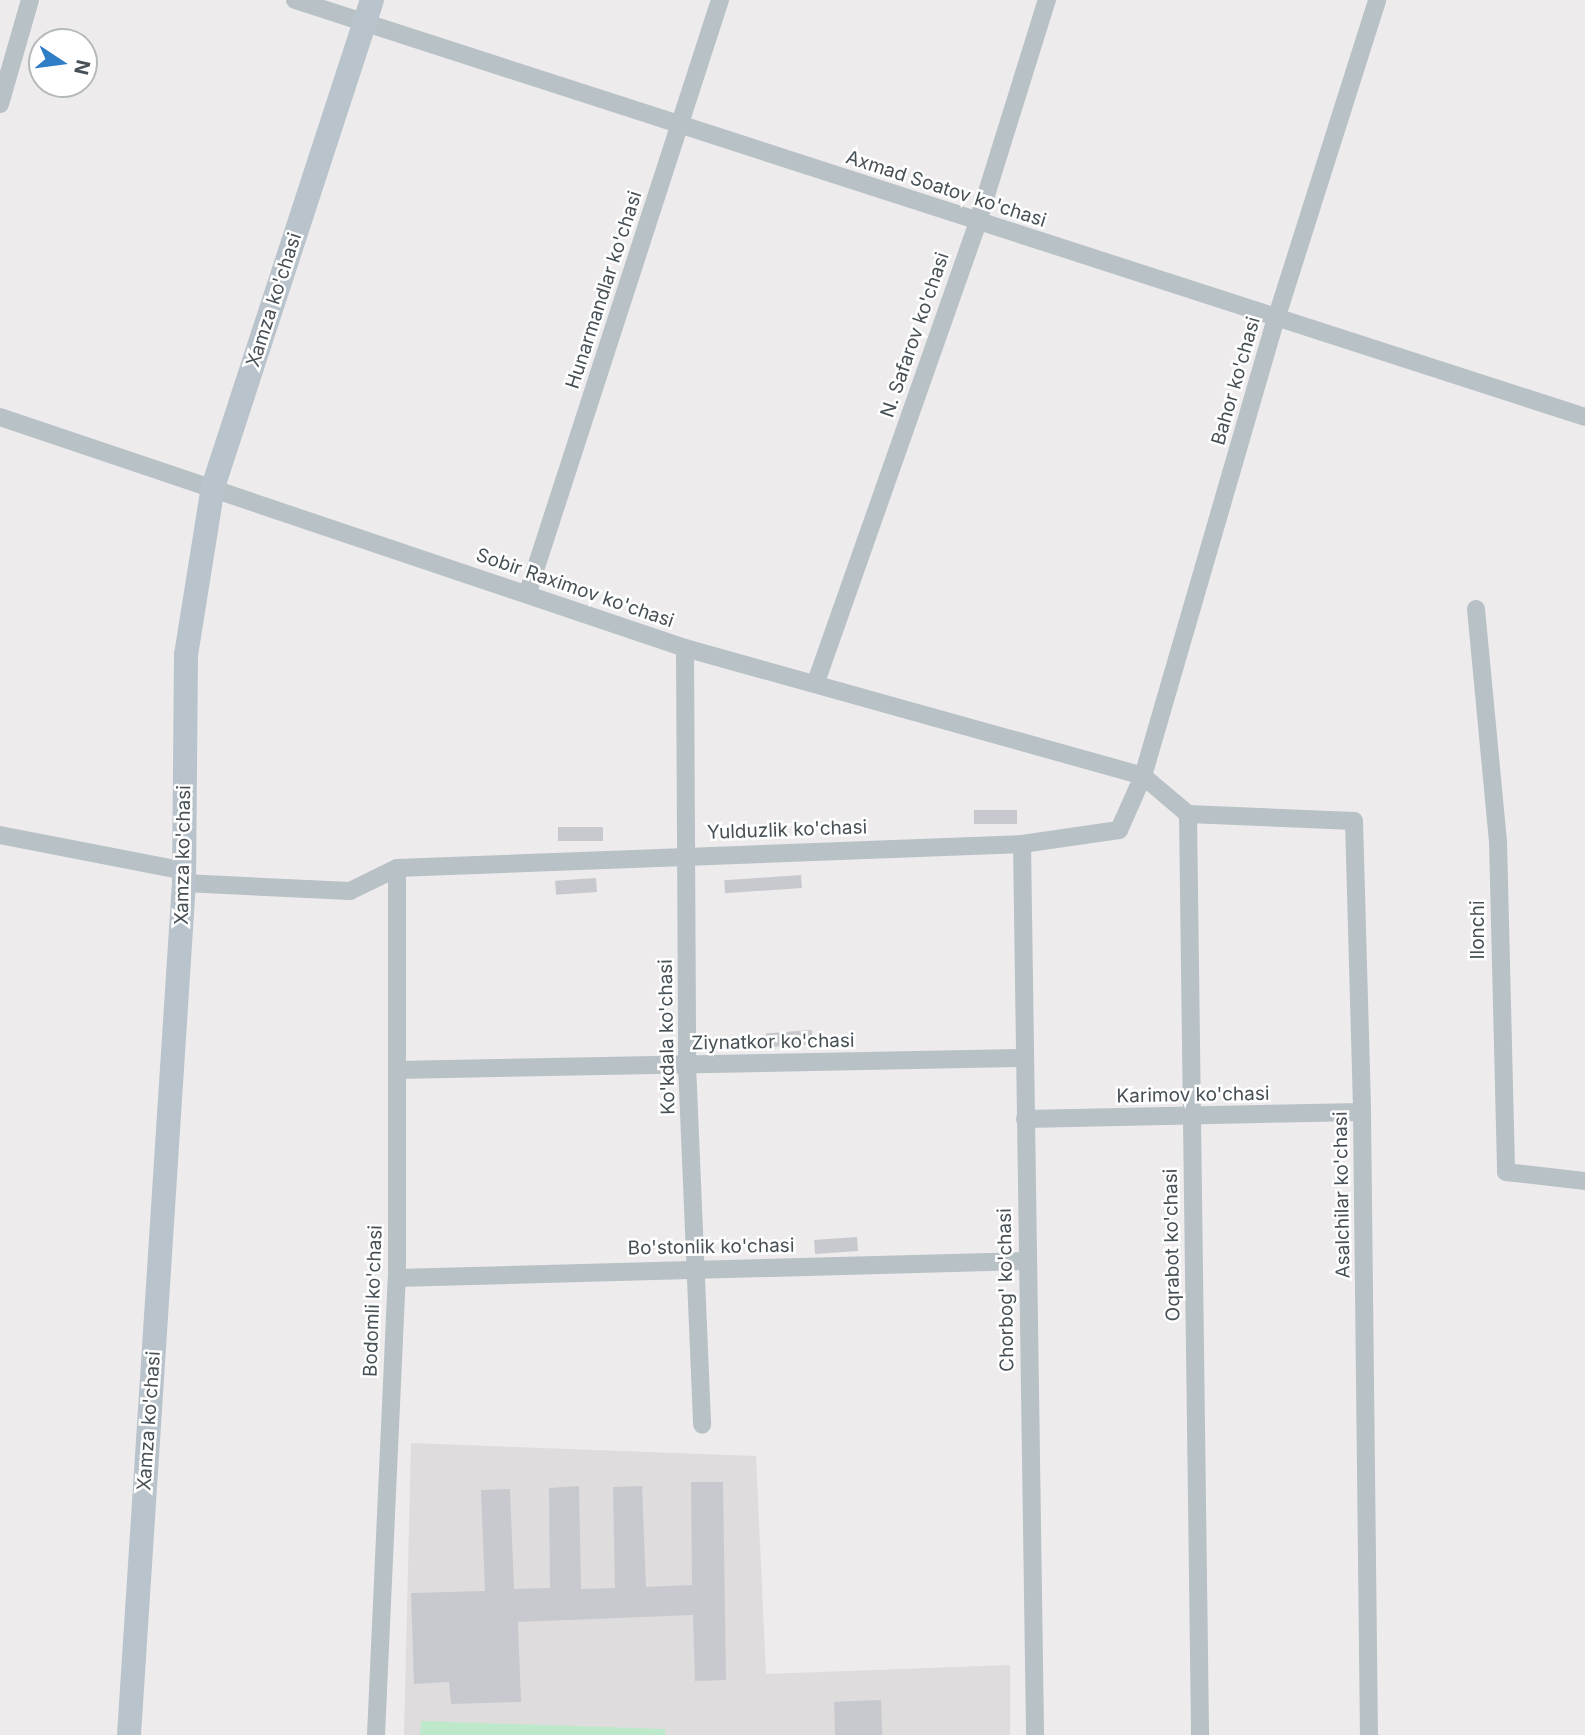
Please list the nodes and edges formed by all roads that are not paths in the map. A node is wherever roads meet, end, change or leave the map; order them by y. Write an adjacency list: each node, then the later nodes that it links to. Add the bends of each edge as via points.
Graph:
1 (30, 0): 7 (street)
2 (295, 0): 6 (street, Axmad Soatov ko'chasi)
3 (720, 0): 8 (street, Hunarmandlar ko'chasi)
4 (1047, 0): 9 (street, N. Safarov ko'chasi)
5 (1377, 0): 10 (street, Bahor ko'chasi)
6 (368, 11): 8 (street, Axmad Soatov ko'chasi); 13 (main road, Xamza ko'chasi)
7 (0, 104)
8 (679, 126): 9 (street, Axmad Soatov ko'chasi); 14 (street, Hunarmandlar ko'chasi)
9 (978, 221): 10 (street, Axmad Soatov ko'chasi); 17 (street, N. Safarov ko'chasi)
10 (1277, 316): 12 (street, Axmad Soatov ko'chasi); 18 (street, Bahor ko'chasi)
11 (0, 417): 13 (street, Sobir Raximov ko'chasi)
12 (1585, 417)
13 (213, 487): 14 (street, Sobir Raximov ko'chasi); 24 (main road, Xamza ko'chasi, via 186,655)
14 (528, 592): 16 (street, Sobir Raximov ko'chasi)
15 (1476, 609): 31 (street, Ilonchi, via 1499,841 1506,1171)
16 (685, 648): 17 (street, Sobir Raximov ko'chasi); 22 (street, Ko'kdala ko'chasi)
17 (816, 682): 18 (street, Sobir Raximov ko'chasi)
18 (1143, 776): 19 (street); 21 (street, Yulduzlik ko'chasi, via 1119,830)
19 (1188, 814): 28 (street, Asalchilar ko'chasi, via 1354,821); 29 (street, Oqrabot ko'chasi)
20 (0, 835): 24 (street)
21 (1022, 844): 22 (street, Yulduzlik ko'chasi); 25 (street, Chorbog' ko'chasi)
22 (684, 854): 23 (street, Yulduzlik ko'chasi); 26 (street, Ko'kdala ko'chasi)
23 (397, 868): 24 (street, via 350,891); 27 (street, Bodomli ko'chasi)
24 (184, 877): 36 (main road, Xamza ko'chasi)
25 (1023, 1058): 26 (street, Ziynatkor ko'chasi); 30 (street, Chorbog' ko'chasi)
26 (687, 1064): 27 (street, Ziynatkor ko'chasi); 33 (street, Ko'kdala ko'chasi)
27 (397, 1070): 34 (street, Bodomli ko'chasi)
28 (1363, 1112): 29 (street, Karimov ko'chasi); 40 (street, Asalchilar ko'chasi)
29 (1191, 1116): 30 (street, Karimov ko'chasi); 39 (street, Oqrabot ko'chasi)
30 (1025, 1119): 32 (street, Chorbog' ko'chasi)
31 (1585, 1181)
32 (1026, 1262): 33 (street, Bo'stonlik ko'chasi); 38 (street, Chorbog' ko'chasi)
33 (697, 1268): 34 (street, Bo'stonlik ko'chasi); 35 (street, Ko'kdala ko'chasi)
34 (397, 1278): 37 (street, Bodomli ko'chasi)
35 (702, 1425)
36 (129, 1735)
37 (376, 1735)
38 (1035, 1735)
39 (1200, 1735)
40 (1369, 1735)

